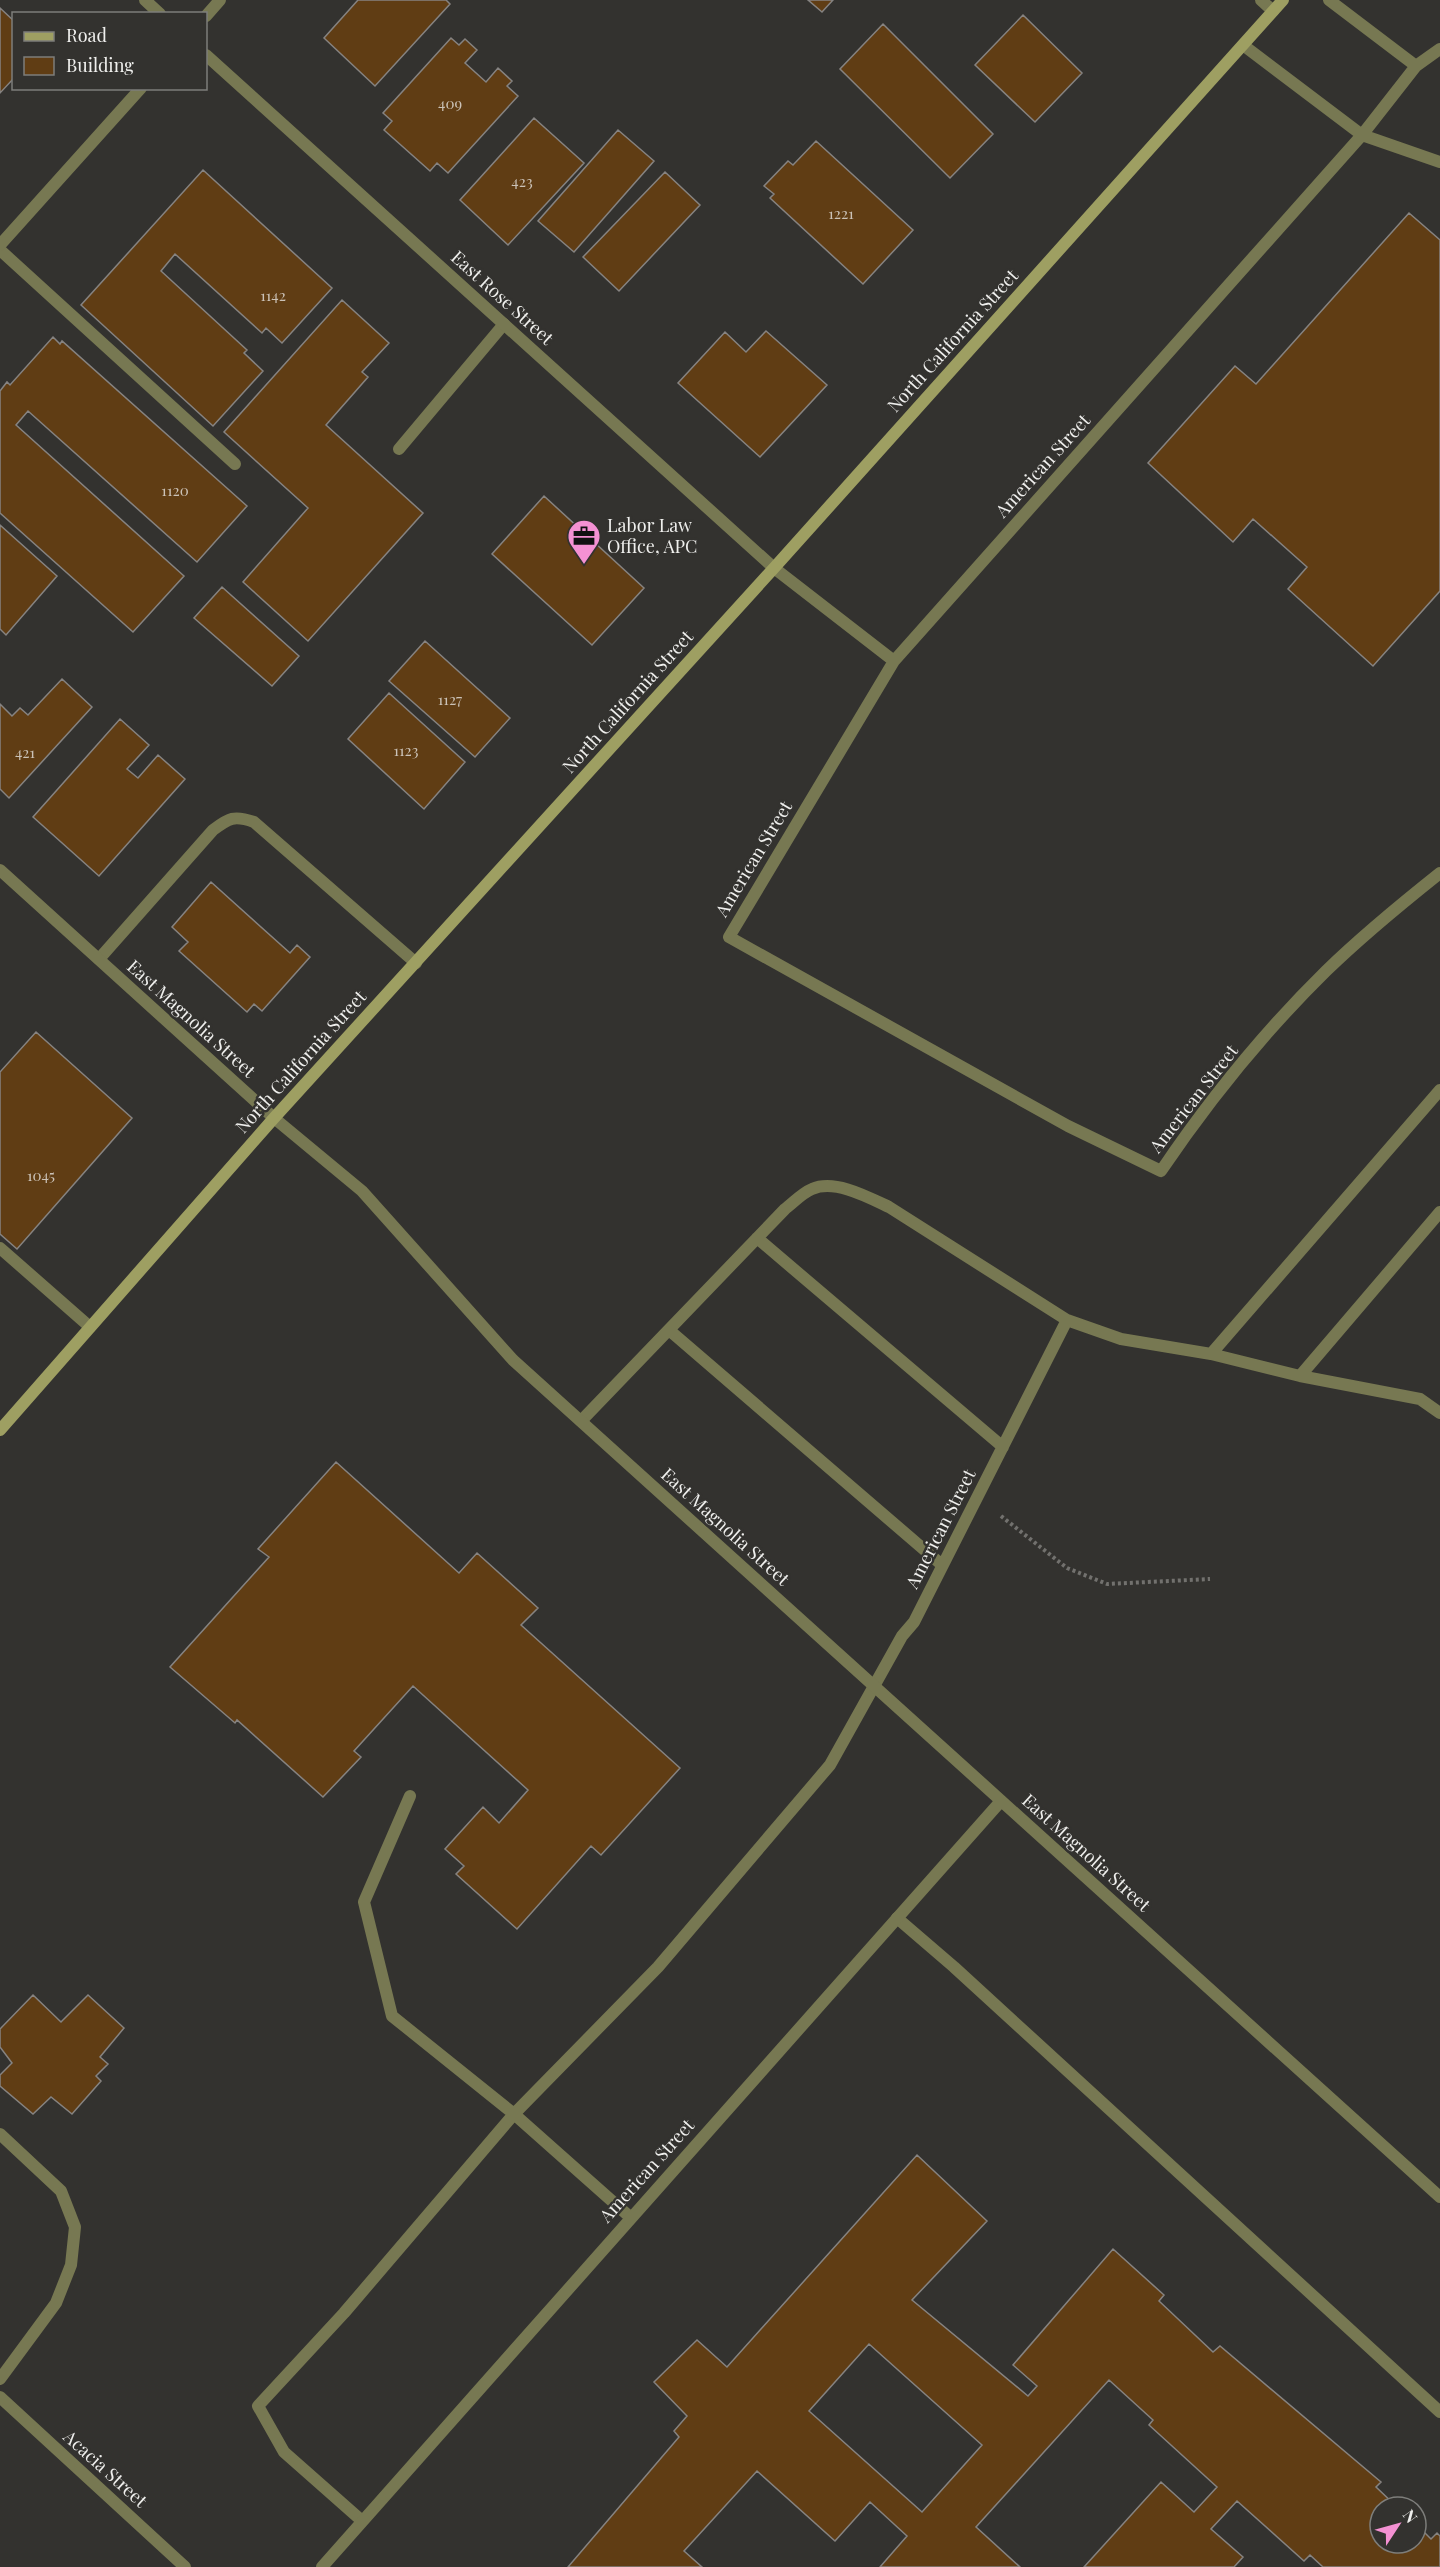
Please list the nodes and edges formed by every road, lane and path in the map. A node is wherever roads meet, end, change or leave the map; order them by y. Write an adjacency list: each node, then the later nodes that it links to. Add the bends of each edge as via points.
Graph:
1 (145, 0): 7 (street)
2 (220, 0): 8 (street)
3 (1262, 0): 6 (street)
4 (1283, 0): 6 (street, North California Street)
5 (1329, 0): 12 (street)
6 (1274, 11): 9 (street, North California Street)
7 (158, 12)
8 (207, 15)
9 (1243, 45): 14 (street); 21 (street, North California Street)
10 (1440, 49): 12 (street, American Street)
11 (207, 56): 18 (street, East Rose Street)
12 (1416, 66): 14 (street, American Street)
13 (139, 90): 16 (street)
14 (1362, 135): 15 (street); 22 (street, American Street)
15 (1440, 162)
16 (0, 244)
17 (0, 250): 20 (street)
18 (504, 324): 19 (street); 21 (street, East Rose Street)
19 (399, 449)
20 (235, 464)
21 (774, 568): 22 (street, East Rose Street); 26 (street, North California Street)
22 (894, 661): 24 (street, American Street, via 729,937 1068,1126 1161,1171 1196,1119 1304,994 1384,918)
23 (0, 870): 25 (street, East Magnolia Street)
24 (1440, 873)
25 (99, 959): 26 (street, via 213,830 240,817 254,822); 28 (street, East Magnolia Street)
26 (416, 963): 28 (street, North California Street)
27 (1440, 1090): 35 (street)
28 (274, 1118): 33 (street, North California Street); 38 (street, East Magnolia Street, via 362,1191 513,1360)
29 (1440, 1212): 36 (street)
30 (757, 1238): 32 (street, via 785,1209 813,1189 841,1187 889,1207); 34 (street); 40 (street)
31 (0, 1248): 33 (street)
32 (1067, 1320): 35 (street, via 1121,1339); 40 (street, American Street)
33 (90, 1327): 39 (street, North California Street)
34 (669, 1330): 38 (street); 42 (street)
35 (1211, 1354): 36 (street)
36 (1300, 1376): 37 (street, via 1420,1399)
37 (1440, 1413)
38 (582, 1421): 44 (street, East Magnolia Street)
39 (0, 1430)
40 (1003, 1447): 41 (street, American Street)
41 (977, 1497): 42 (street, American Street); 43 (path, via 1067,1568 1107,1584)
42 (942, 1565): 44 (street, American Street, via 914,1622)
43 (1210, 1579)
44 (875, 1686): 46 (street, East Magnolia Street); 48 (street, American Street, via 830,1765 658,1967)
45 (410, 1796): 48 (street, via 364,1902 392,2016)
46 (1001, 1801): 47 (street, American Street); 50 (street, East Magnolia Street)
47 (897, 1918): 51 (street, American Street); 54 (street)
48 (514, 2114): 51 (street); 55 (street, American Street, via 344,2313 258,2406 284,2452)
49 (0, 2134): 52 (street, via 61,2191 75,2226 71,2265 56,2303)
50 (1440, 2197)
51 (630, 2217): 55 (street, American Street)
52 (0, 2379)
53 (0, 2397): 56 (street, Acacia Street)
54 (1440, 2412)
55 (361, 2520): 57 (street, American Street)
56 (185, 2567)
57 (322, 2567)

